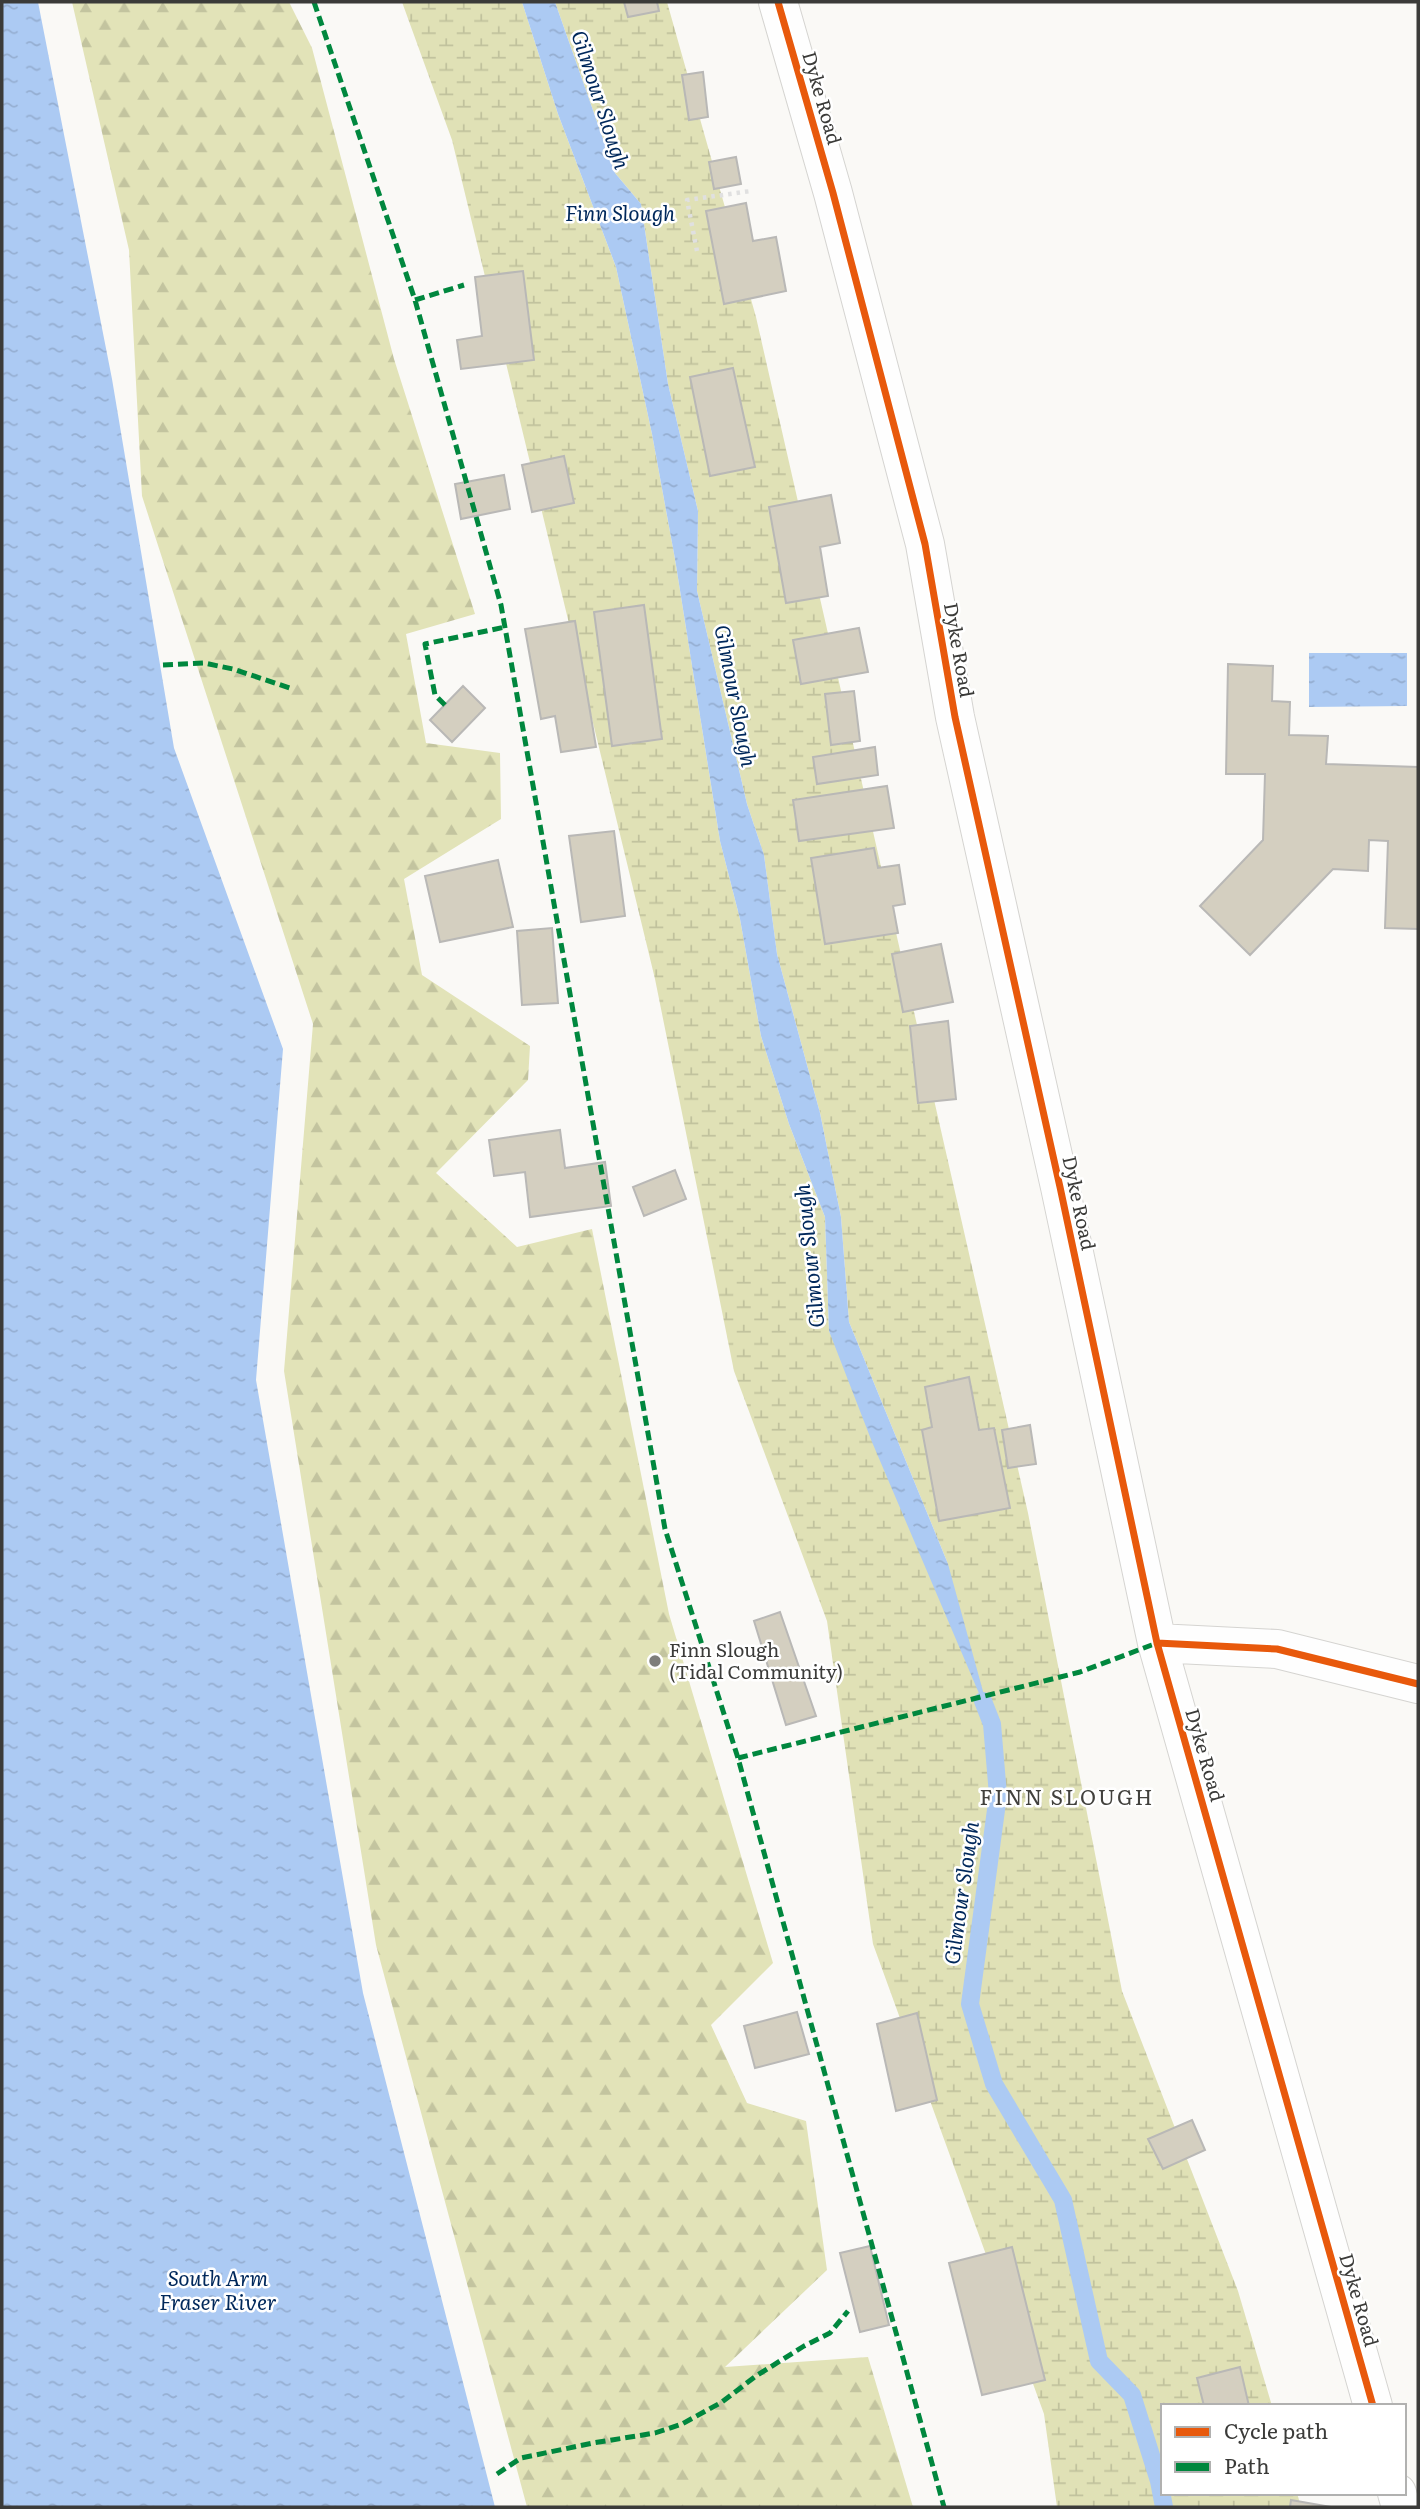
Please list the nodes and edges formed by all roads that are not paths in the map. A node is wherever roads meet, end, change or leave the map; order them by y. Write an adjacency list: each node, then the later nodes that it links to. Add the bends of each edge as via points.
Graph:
1 (778, 2): 2 (street, Dyke Road, via 925,544 954,717)
2 (1157, 1643): 3 (street, via 1278,1649); 4 (street, Dyke Road)
3 (1418, 1684)
4 (1372, 2404)

